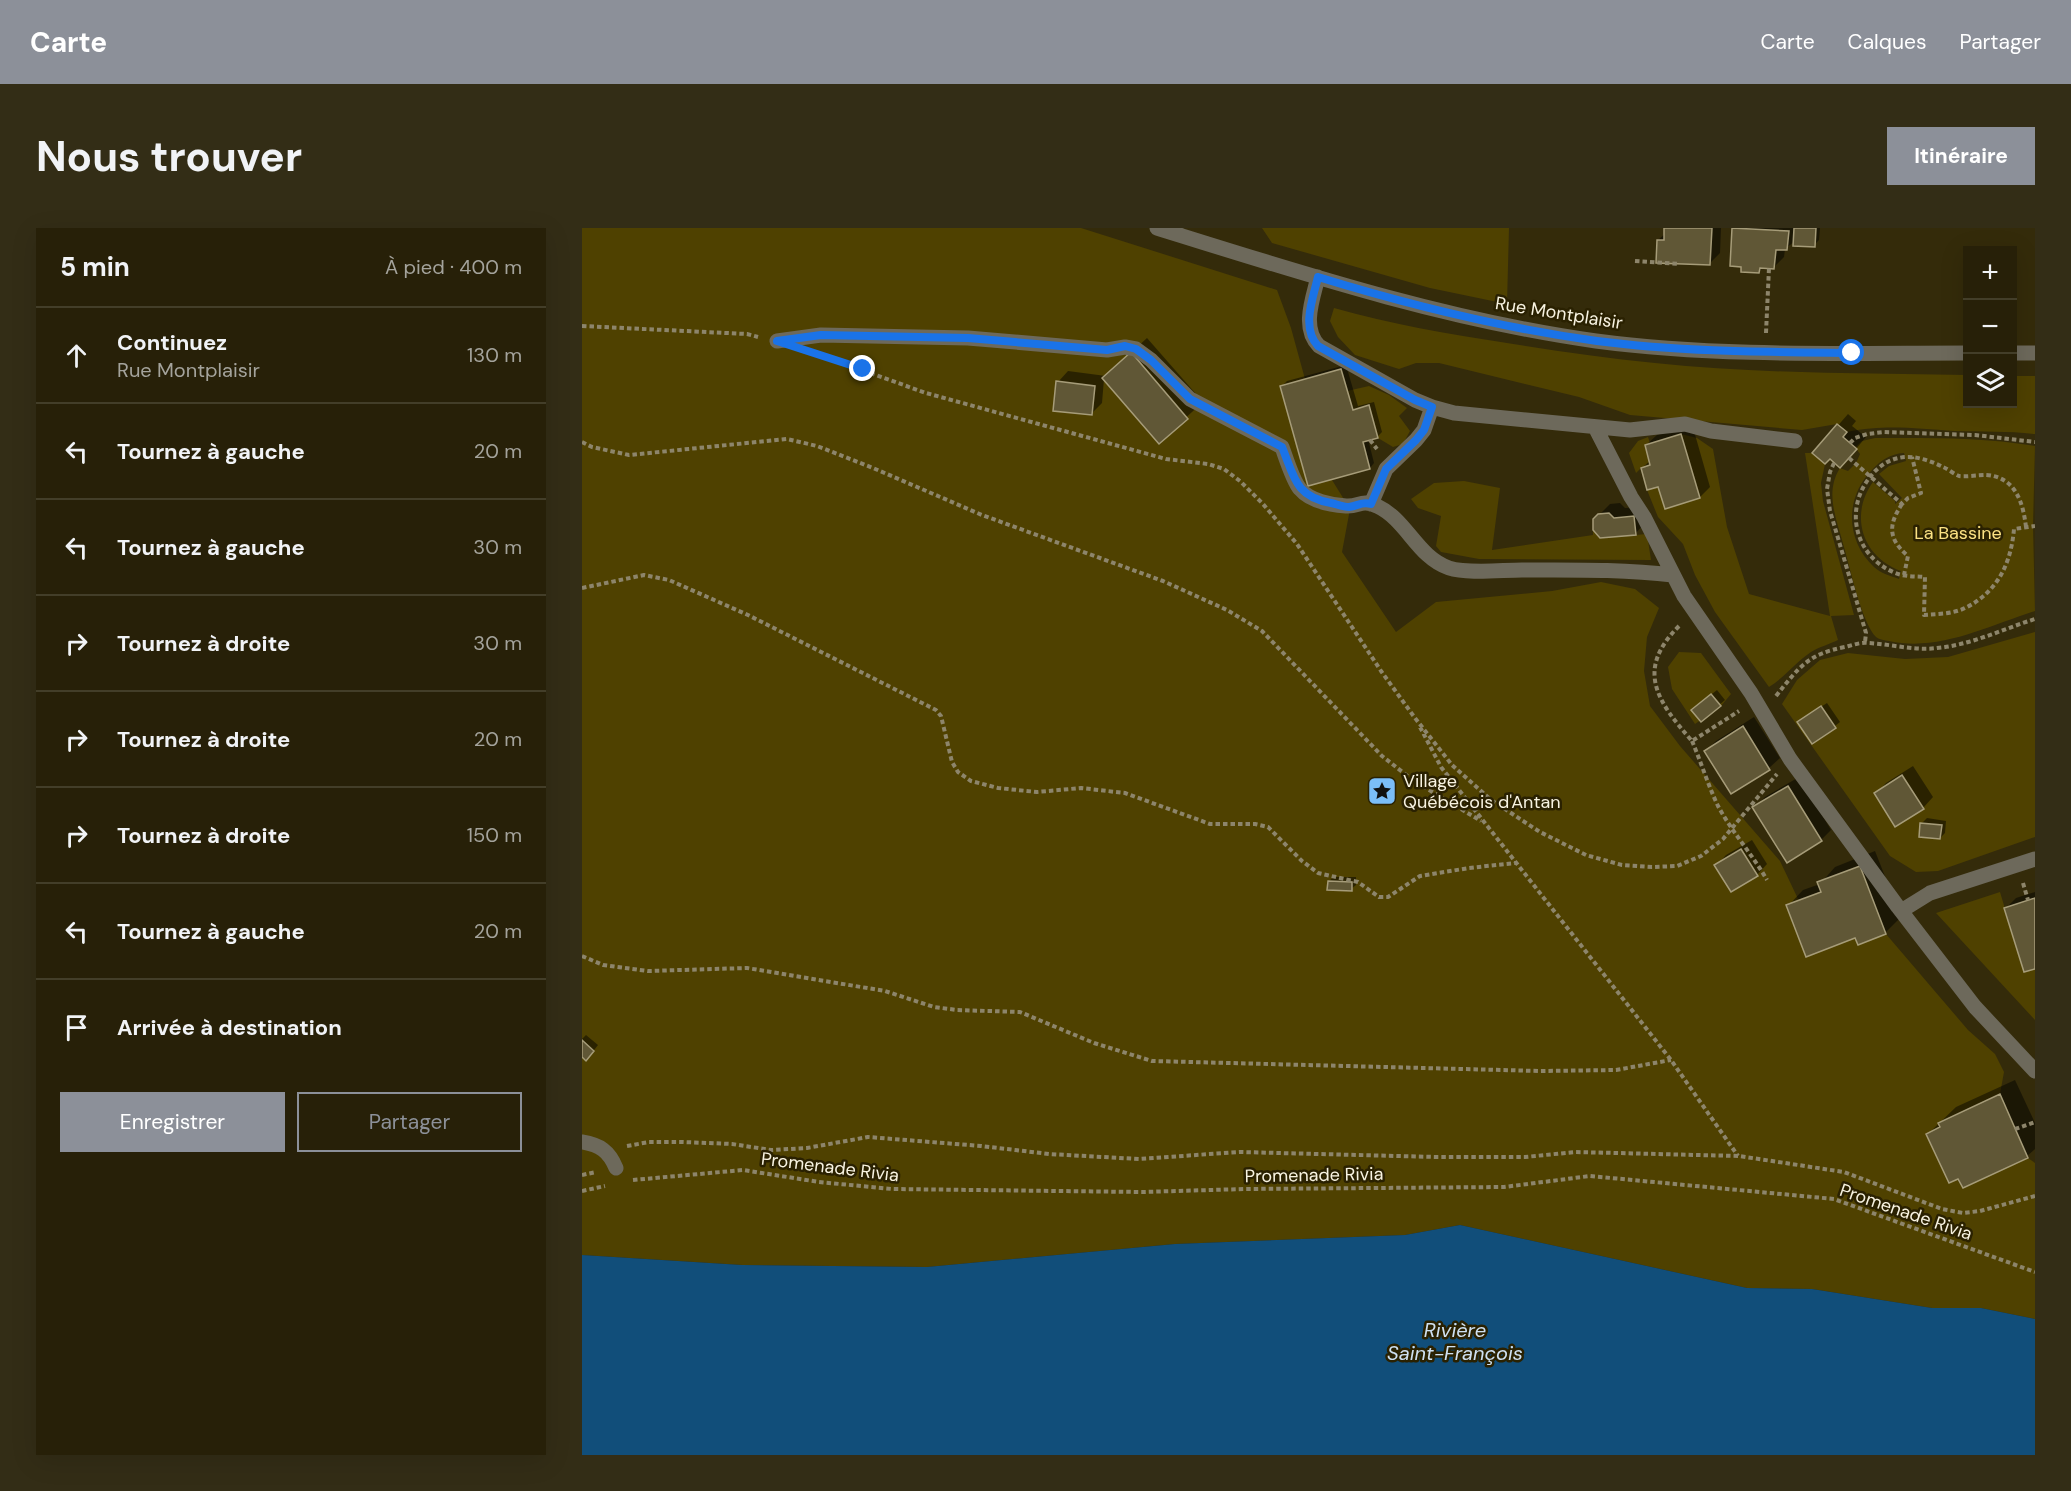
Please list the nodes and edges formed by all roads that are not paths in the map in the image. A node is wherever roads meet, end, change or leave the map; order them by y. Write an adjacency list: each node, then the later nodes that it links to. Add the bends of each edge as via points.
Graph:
1 (1157, 228): 2 (street, Rue Montplaisir)
2 (1207, 236): 3 (street, Rue Montplaisir)
3 (1318, 277): 5 (street, Rue Montplaisir, via 1458,316 1546,333 1648,346); 8 (street, via 1310,327 1318,346)
4 (777, 341): 11 (street, via 821,335 957,338 1136,349 1190,399 1282,447 1299,489 1308,495 1349,507)
5 (1963, 353)
6 (2017, 353): 7 (street)
7 (2035, 353)
8 (1432, 407): 9 (street); 11 (street, via 1424,430 1386,469)
9 (1595, 427): 10 (street, via 1630,430 1685,424 1710,431); 12 (street)
10 (1795, 441)
11 (1371, 504): 12 (street, via 1397,519 1430,558 1450,568 1611,570)
12 (1673, 575): 14 (street, via 1790,759)
13 (2035, 859): 14 (street, via 1930,893)
14 (1901, 911): 15 (street, via 1975,1007)
15 (2035, 1071)
16 (582, 1142): 17 (street, via 597,1145)
17 (614, 1162)

